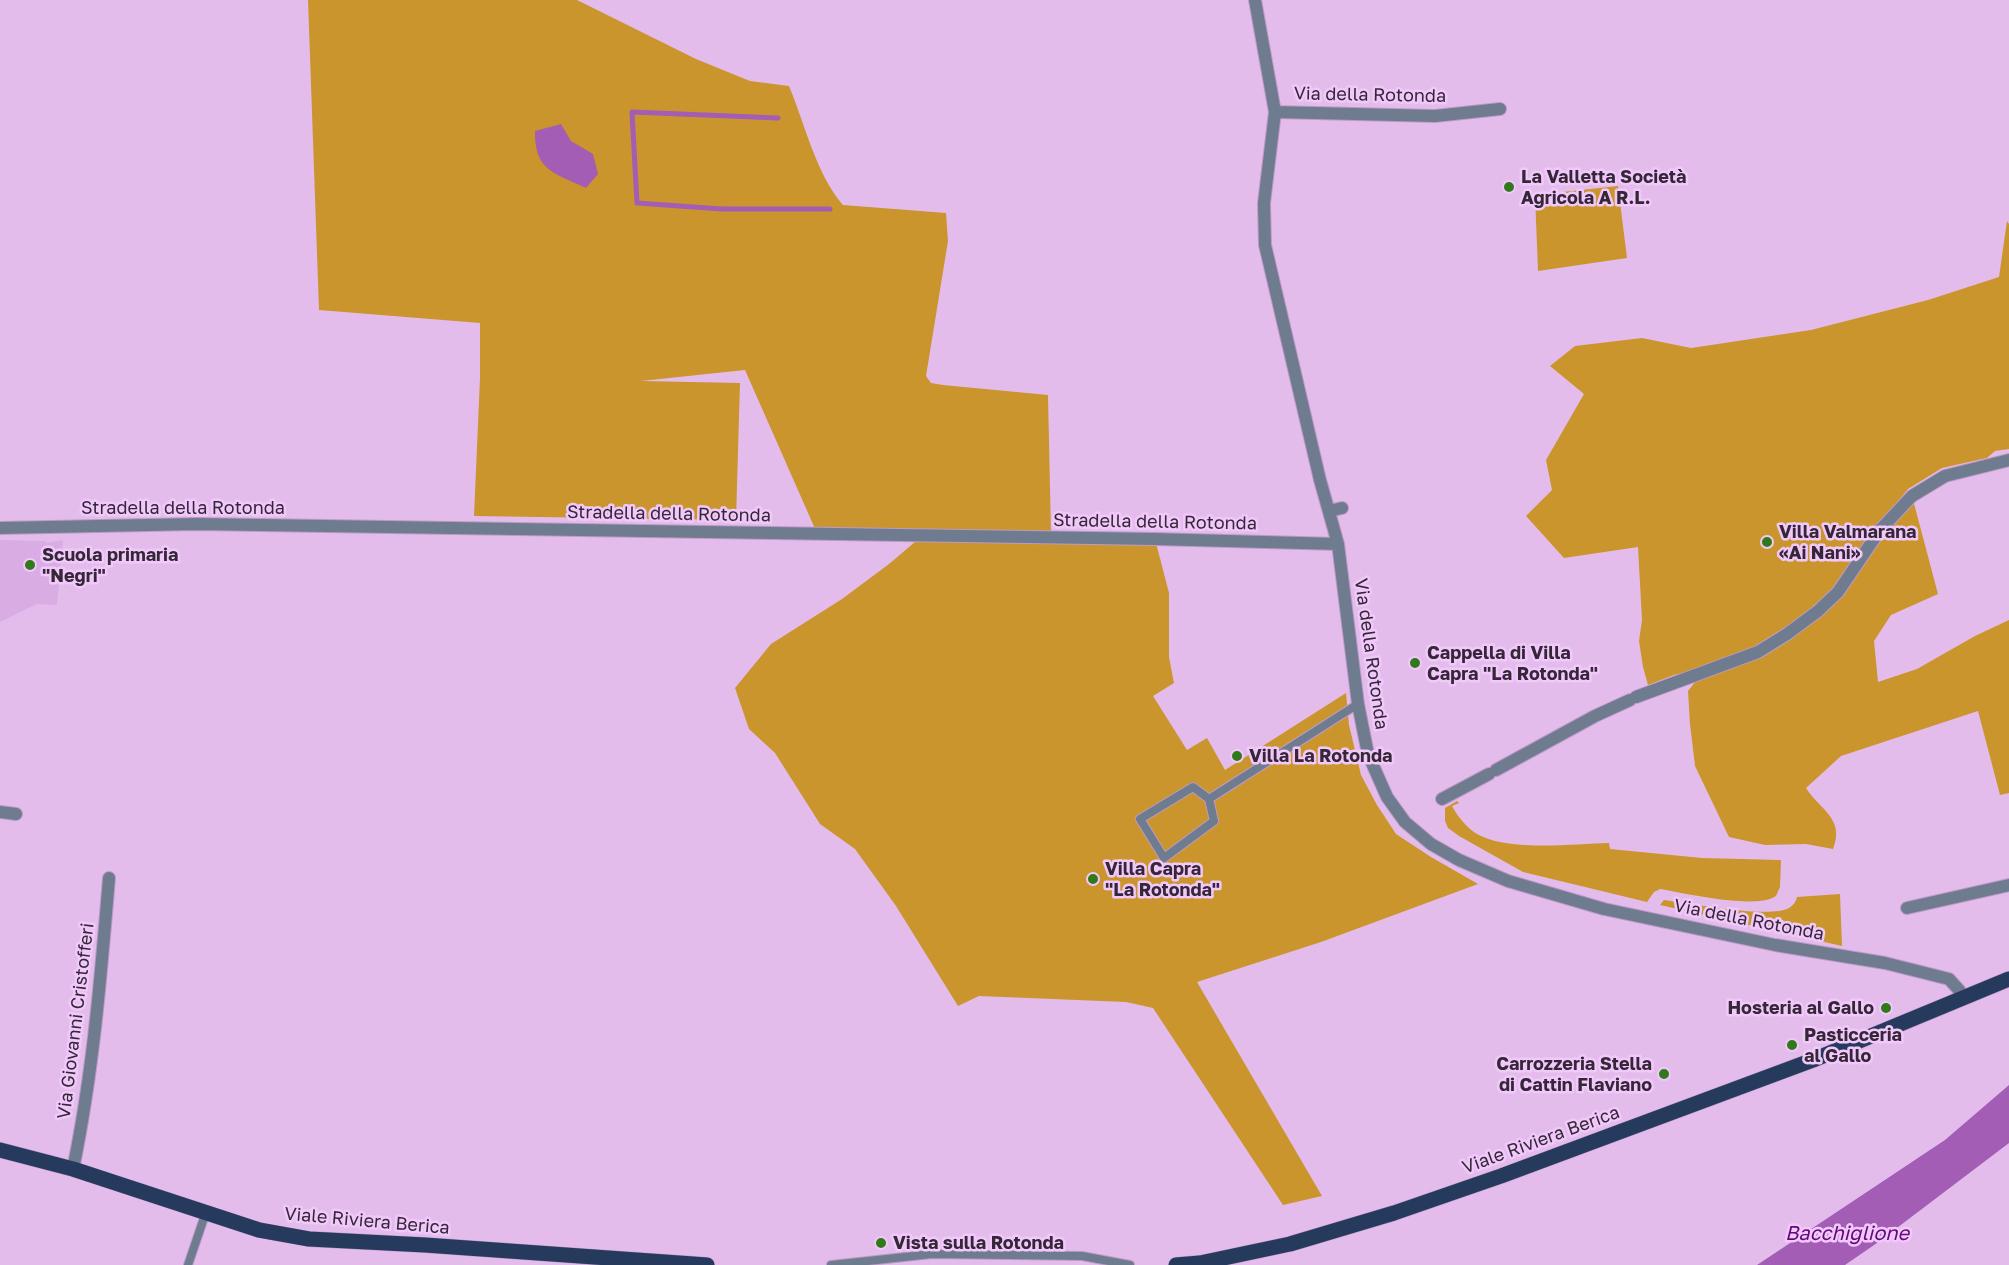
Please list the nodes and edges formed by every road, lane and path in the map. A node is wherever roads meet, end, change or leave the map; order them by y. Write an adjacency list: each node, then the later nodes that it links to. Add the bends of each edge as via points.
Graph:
1 (1255, 0): 3 (street, Via della Rotonda)
2 (1500, 109): 3 (street, Via della Rotonda, via 1435,116)
3 (1275, 112): 6 (street, Via della Rotonda, via 1264,203 1265,245)
4 (2009, 460): 11 (street, via 1944,476 1912,496 1880,530 1838,592 1818,611 1758,652 1633,698)
5 (1342, 508): 6 (street)
6 (1329, 511): 8 (street, Via della Rotonda)
7 (0, 528): 8 (street, Stradella della Rotonda, via 197,524)
8 (1338, 544): 9 (street, Via della Rotonda)
9 (1358, 704): 10 (lane); 18 (street, Via della Rotonda, via 1368,754 1387,797 1405,822 1431,844 1460,860 1508,881 1604,909 1775,945 1885,963 1948,979)
10 (1209, 799): 10 (lane, via 1193,787 1140,819 1164,858 1214,821)
11 (1443, 799)
12 (0, 812): 13 (street)
13 (16, 814)
14 (110, 878): 20 (street, Via Giovanni Cristofferi, via 99,994)
15 (2009, 885): 16 (street)
16 (1907, 908)
17 (2009, 979): 18 (main road, Viale Riviera Berica)
18 (1963, 997): 26 (main road, Viale Riviera Berica, via 1813,1060 1480,1184 1290,1244)
19 (0, 1150): 20 (main road, Viale Riviera Berica)
20 (74, 1169): 21 (main road, Viale Riviera Berica)
21 (206, 1212): 22 (lane); 23 (main road, Viale Riviera Berica, via 259,1230 309,1239)
22 (188, 1265)
23 (707, 1265)
24 (831, 1265): 25 (lane, via 932,1254 1082,1256)
25 (1130, 1265)
26 (1176, 1265)

